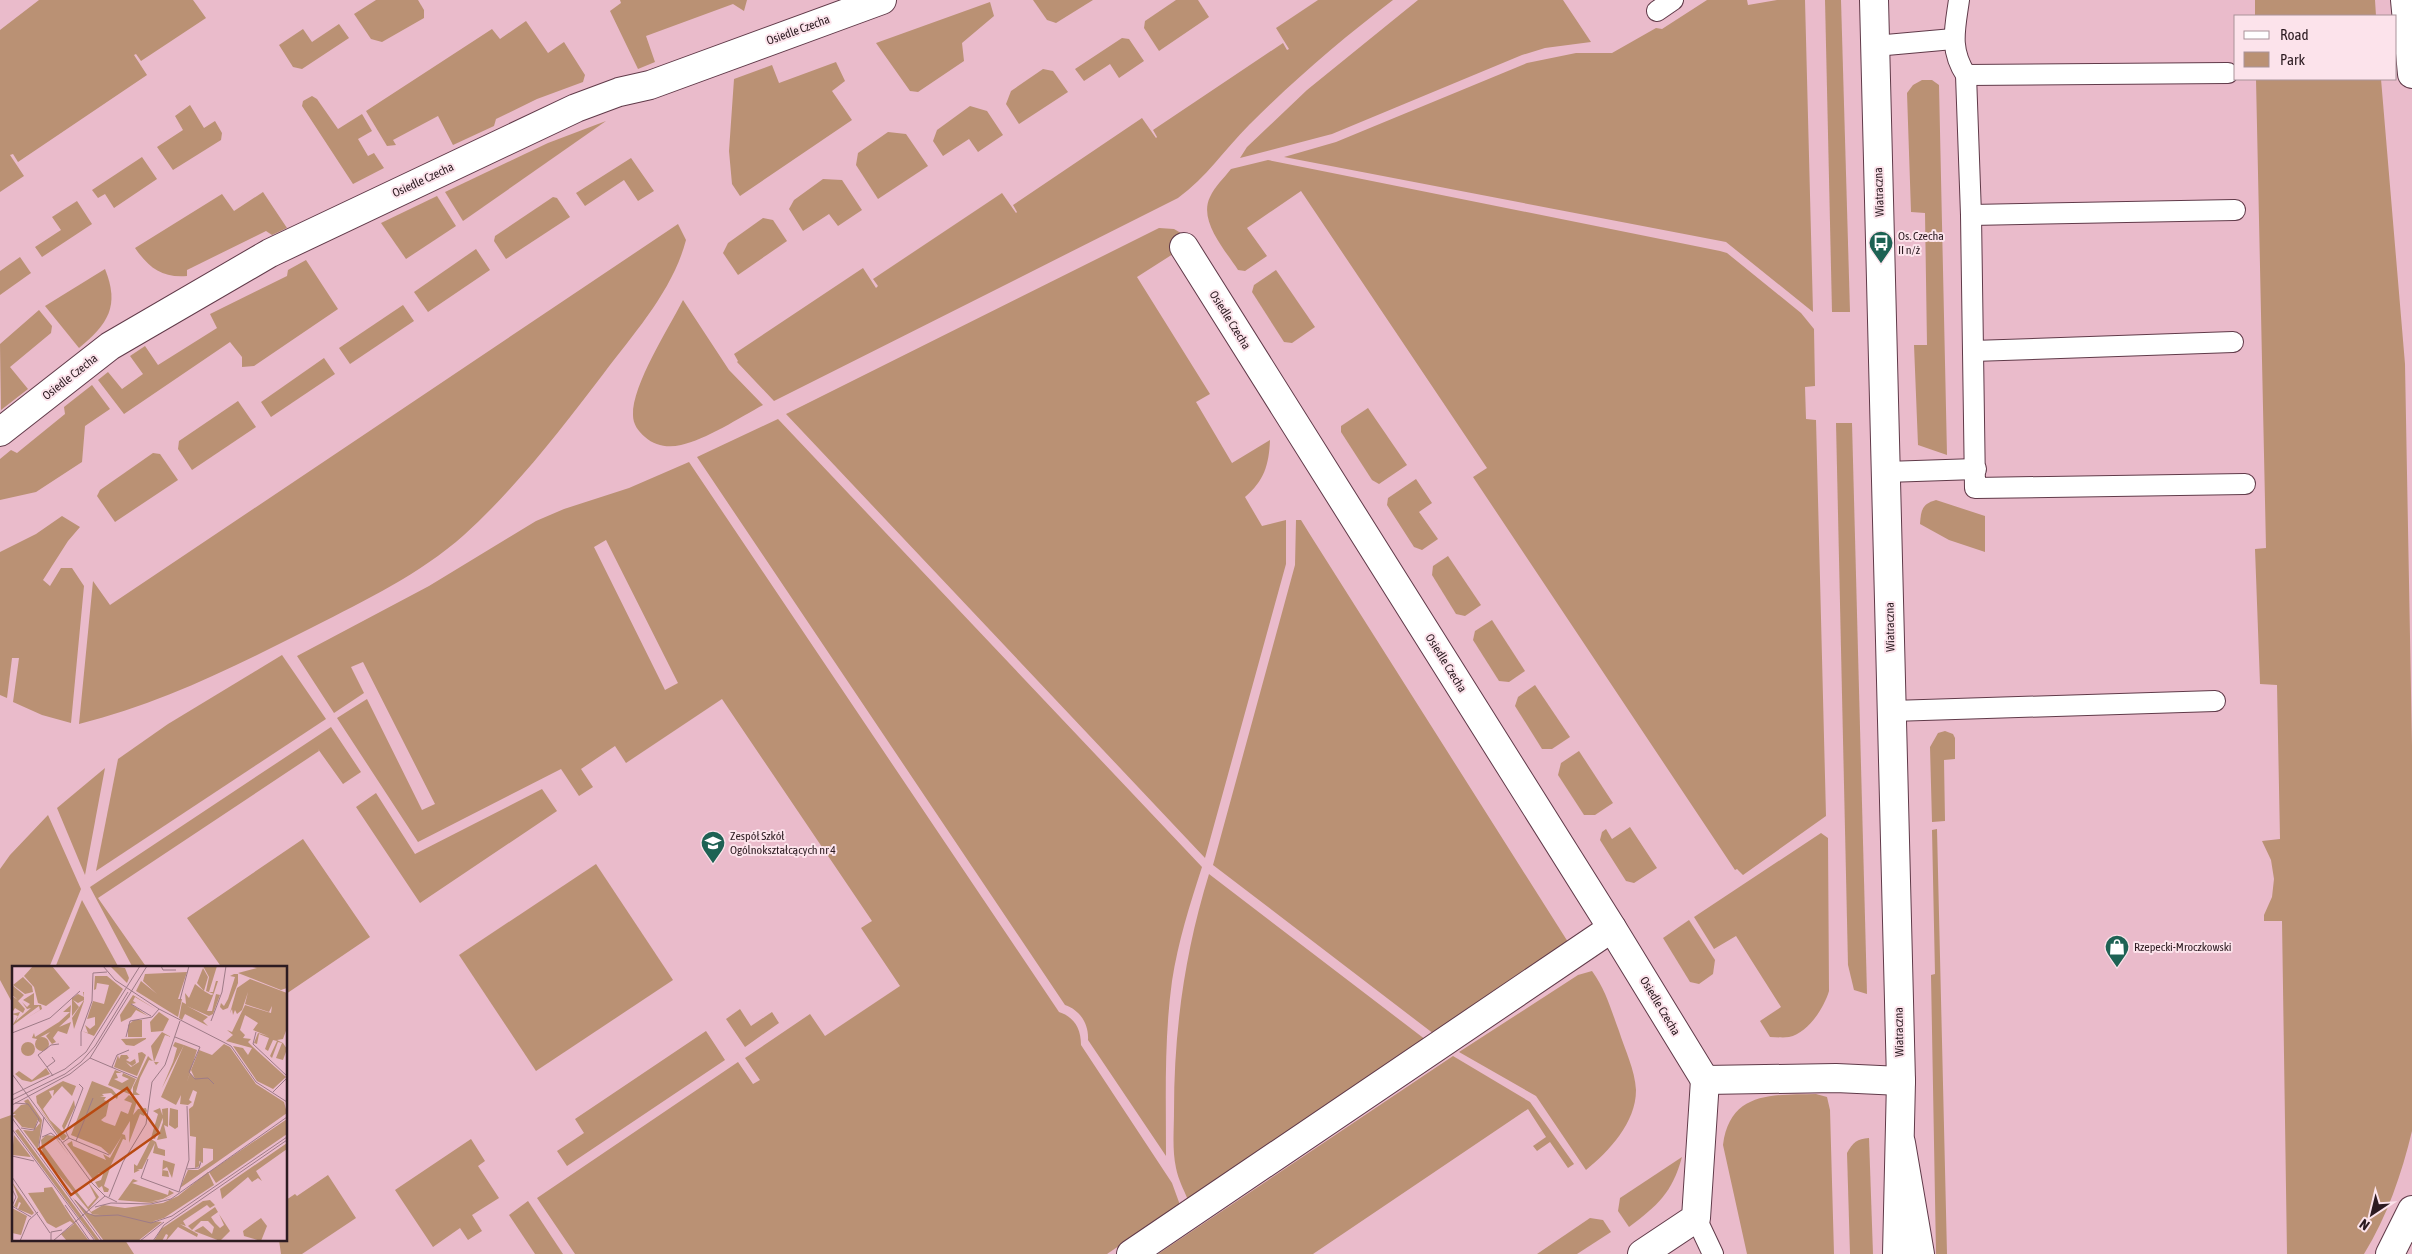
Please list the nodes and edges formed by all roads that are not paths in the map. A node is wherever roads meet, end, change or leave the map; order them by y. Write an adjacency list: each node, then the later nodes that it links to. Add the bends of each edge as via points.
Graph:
1 (882, 0): 15 (street, Osiedle Czecha, via 576,108 270,253 110,346)
2 (1874, 0): 6 (street, Wiatraczna)
3 (1959, 0): 5 (lane)
4 (2405, 0): 8 (street)
5 (1953, 39): 6 (lane); 9 (lane, via 1957,62)
6 (1875, 46): 17 (street, Wiatraczna)
7 (2228, 73): 9 (lane)
8 (2412, 74)
9 (1966, 76): 11 (lane)
10 (2235, 210): 11 (lane)
11 (1971, 215): 14 (lane)
12 (1184, 247): 21 (street, Osiedle Czecha)
13 (2233, 342): 14 (lane)
14 (1973, 350): 16 (lane)
15 (0, 432)
16 (1976, 469): 17 (lane); 18 (lane, via 1976,488)
17 (1886, 472): 20 (street, Wiatraczna)
18 (2244, 484)
19 (2215, 701): 20 (lane)
20 (1892, 711): 23 (street, Wiatraczna)
21 (1612, 928): 22 (street, Osiedle Czecha); 27 (street)
22 (1705, 1080): 23 (street, via 1836,1078); 26 (street)
23 (1900, 1081): 24 (street, Wiatraczna)
24 (1901, 1143): 30 (street, Wiatraczna); 31 (street)
25 (2412, 1210): 32 (street)
26 (1696, 1218): 28 (street); 29 (lane)
27 (1131, 1254)
28 (1642, 1254)
29 (1713, 1254)
30 (1897, 1254)
31 (1920, 1254)
32 (2390, 1254)

